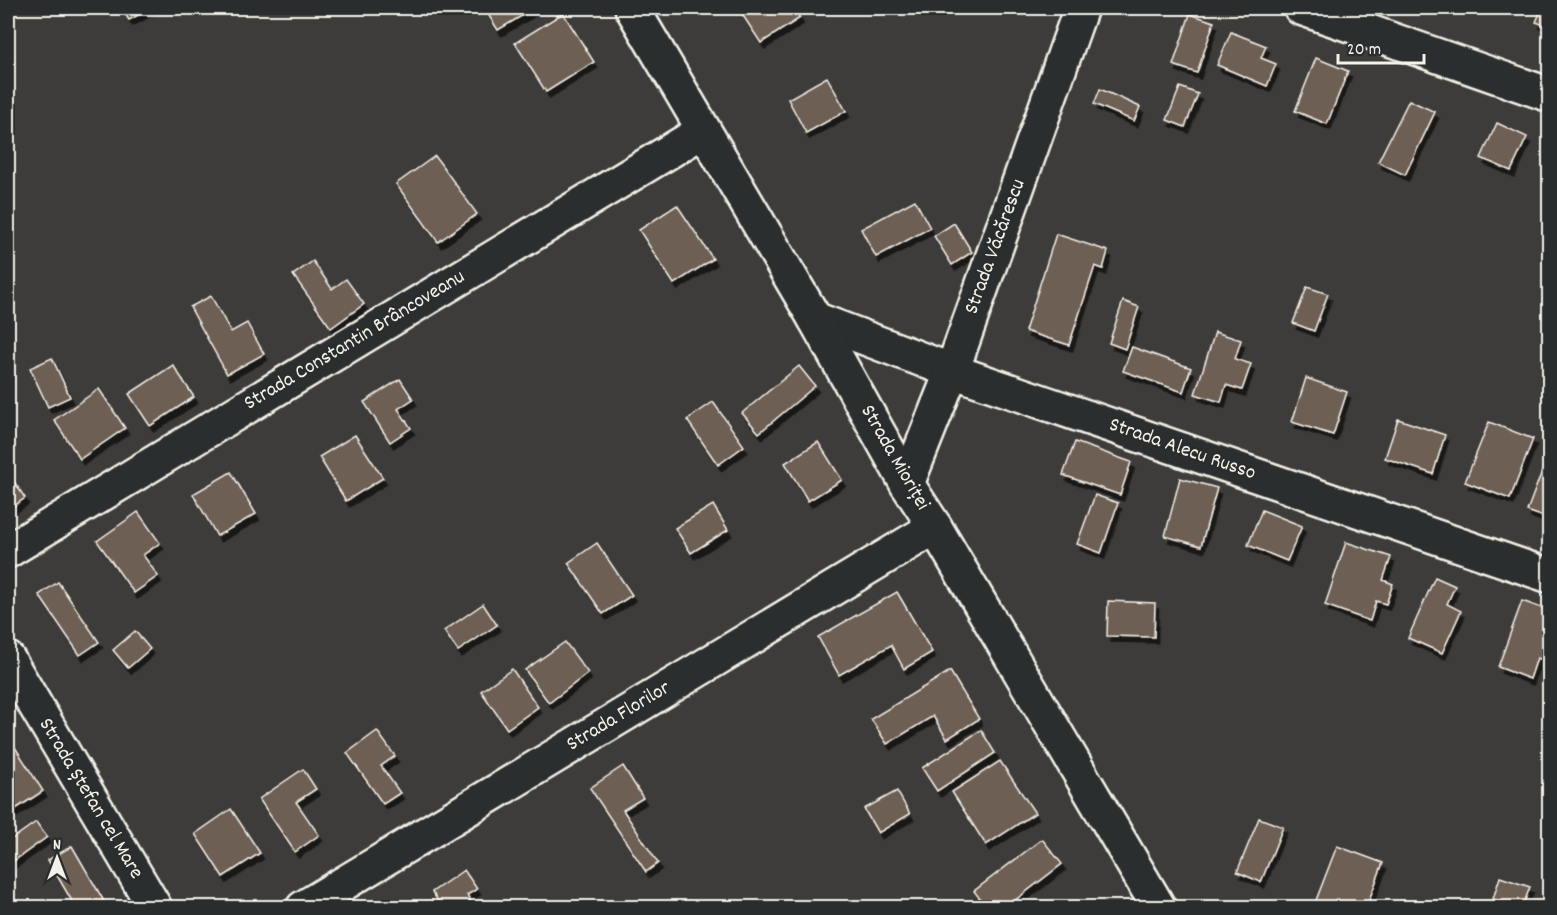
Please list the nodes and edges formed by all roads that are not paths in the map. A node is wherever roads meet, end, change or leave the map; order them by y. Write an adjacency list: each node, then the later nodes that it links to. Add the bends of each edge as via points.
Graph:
1 (632, 8): 5 (street, Strada Mioriței)
2 (1081, 8): 7 (street, Strada Văcărescu)
3 (1301, 8): 4 (street)
4 (1550, 94)
5 (703, 131): 6 (street, Strada Mioriței); 10 (street, Strada Constantin Brâncoveanu)
6 (815, 319): 7 (street, Strada Alecu Russo); 8 (street, Strada Mioriței)
7 (952, 371): 8 (street, Strada Văcărescu); 11 (street, Strada Alecu Russo)
8 (907, 484): 9 (street, Strada Mioriței)
9 (935, 527): 14 (street, Strada Florilor); 15 (street, Strada Mioriței)
10 (8, 551)
11 (1550, 576)
12 (8, 659): 13 (street, Strada Ștefan cel Mare)
13 (155, 908)
14 (303, 908)
15 (1159, 908)

